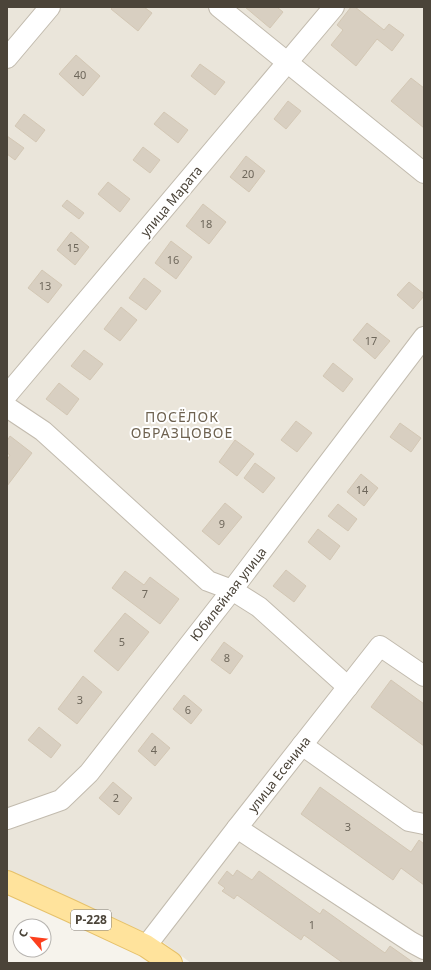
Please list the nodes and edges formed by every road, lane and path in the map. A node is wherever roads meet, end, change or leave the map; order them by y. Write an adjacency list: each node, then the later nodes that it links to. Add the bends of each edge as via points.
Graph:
1 (50, 7): 4 (street)
2 (219, 7): 5 (street)
3 (334, 7): 5 (street, улица Марата)
4 (7, 58)
5 (287, 63): 6 (street); 8 (street, улица Марата)
6 (424, 173)
7 (424, 337): 10 (street, Юбилейная улица)
8 (7, 395)
9 (7, 407): 10 (street, via 43,431 208,581)
10 (232, 590): 12 (street, via 259,607); 14 (street, Юбилейная улица, via 89,773 61,800)
11 (424, 676): 12 (street, улица Есенина, via 380,646)
12 (348, 687): 13 (street, улица Есенина)
13 (302, 745): 15 (street, via 409,821); 16 (street, улица Есенина)
14 (7, 819)
15 (424, 824)
16 (237, 828): 18 (street, улица Есенина); 19 (street)
17 (7, 882): 18 (main road, Р-228)
18 (146, 946): 20 (main road, Р-228)
19 (424, 949)
20 (171, 963)

